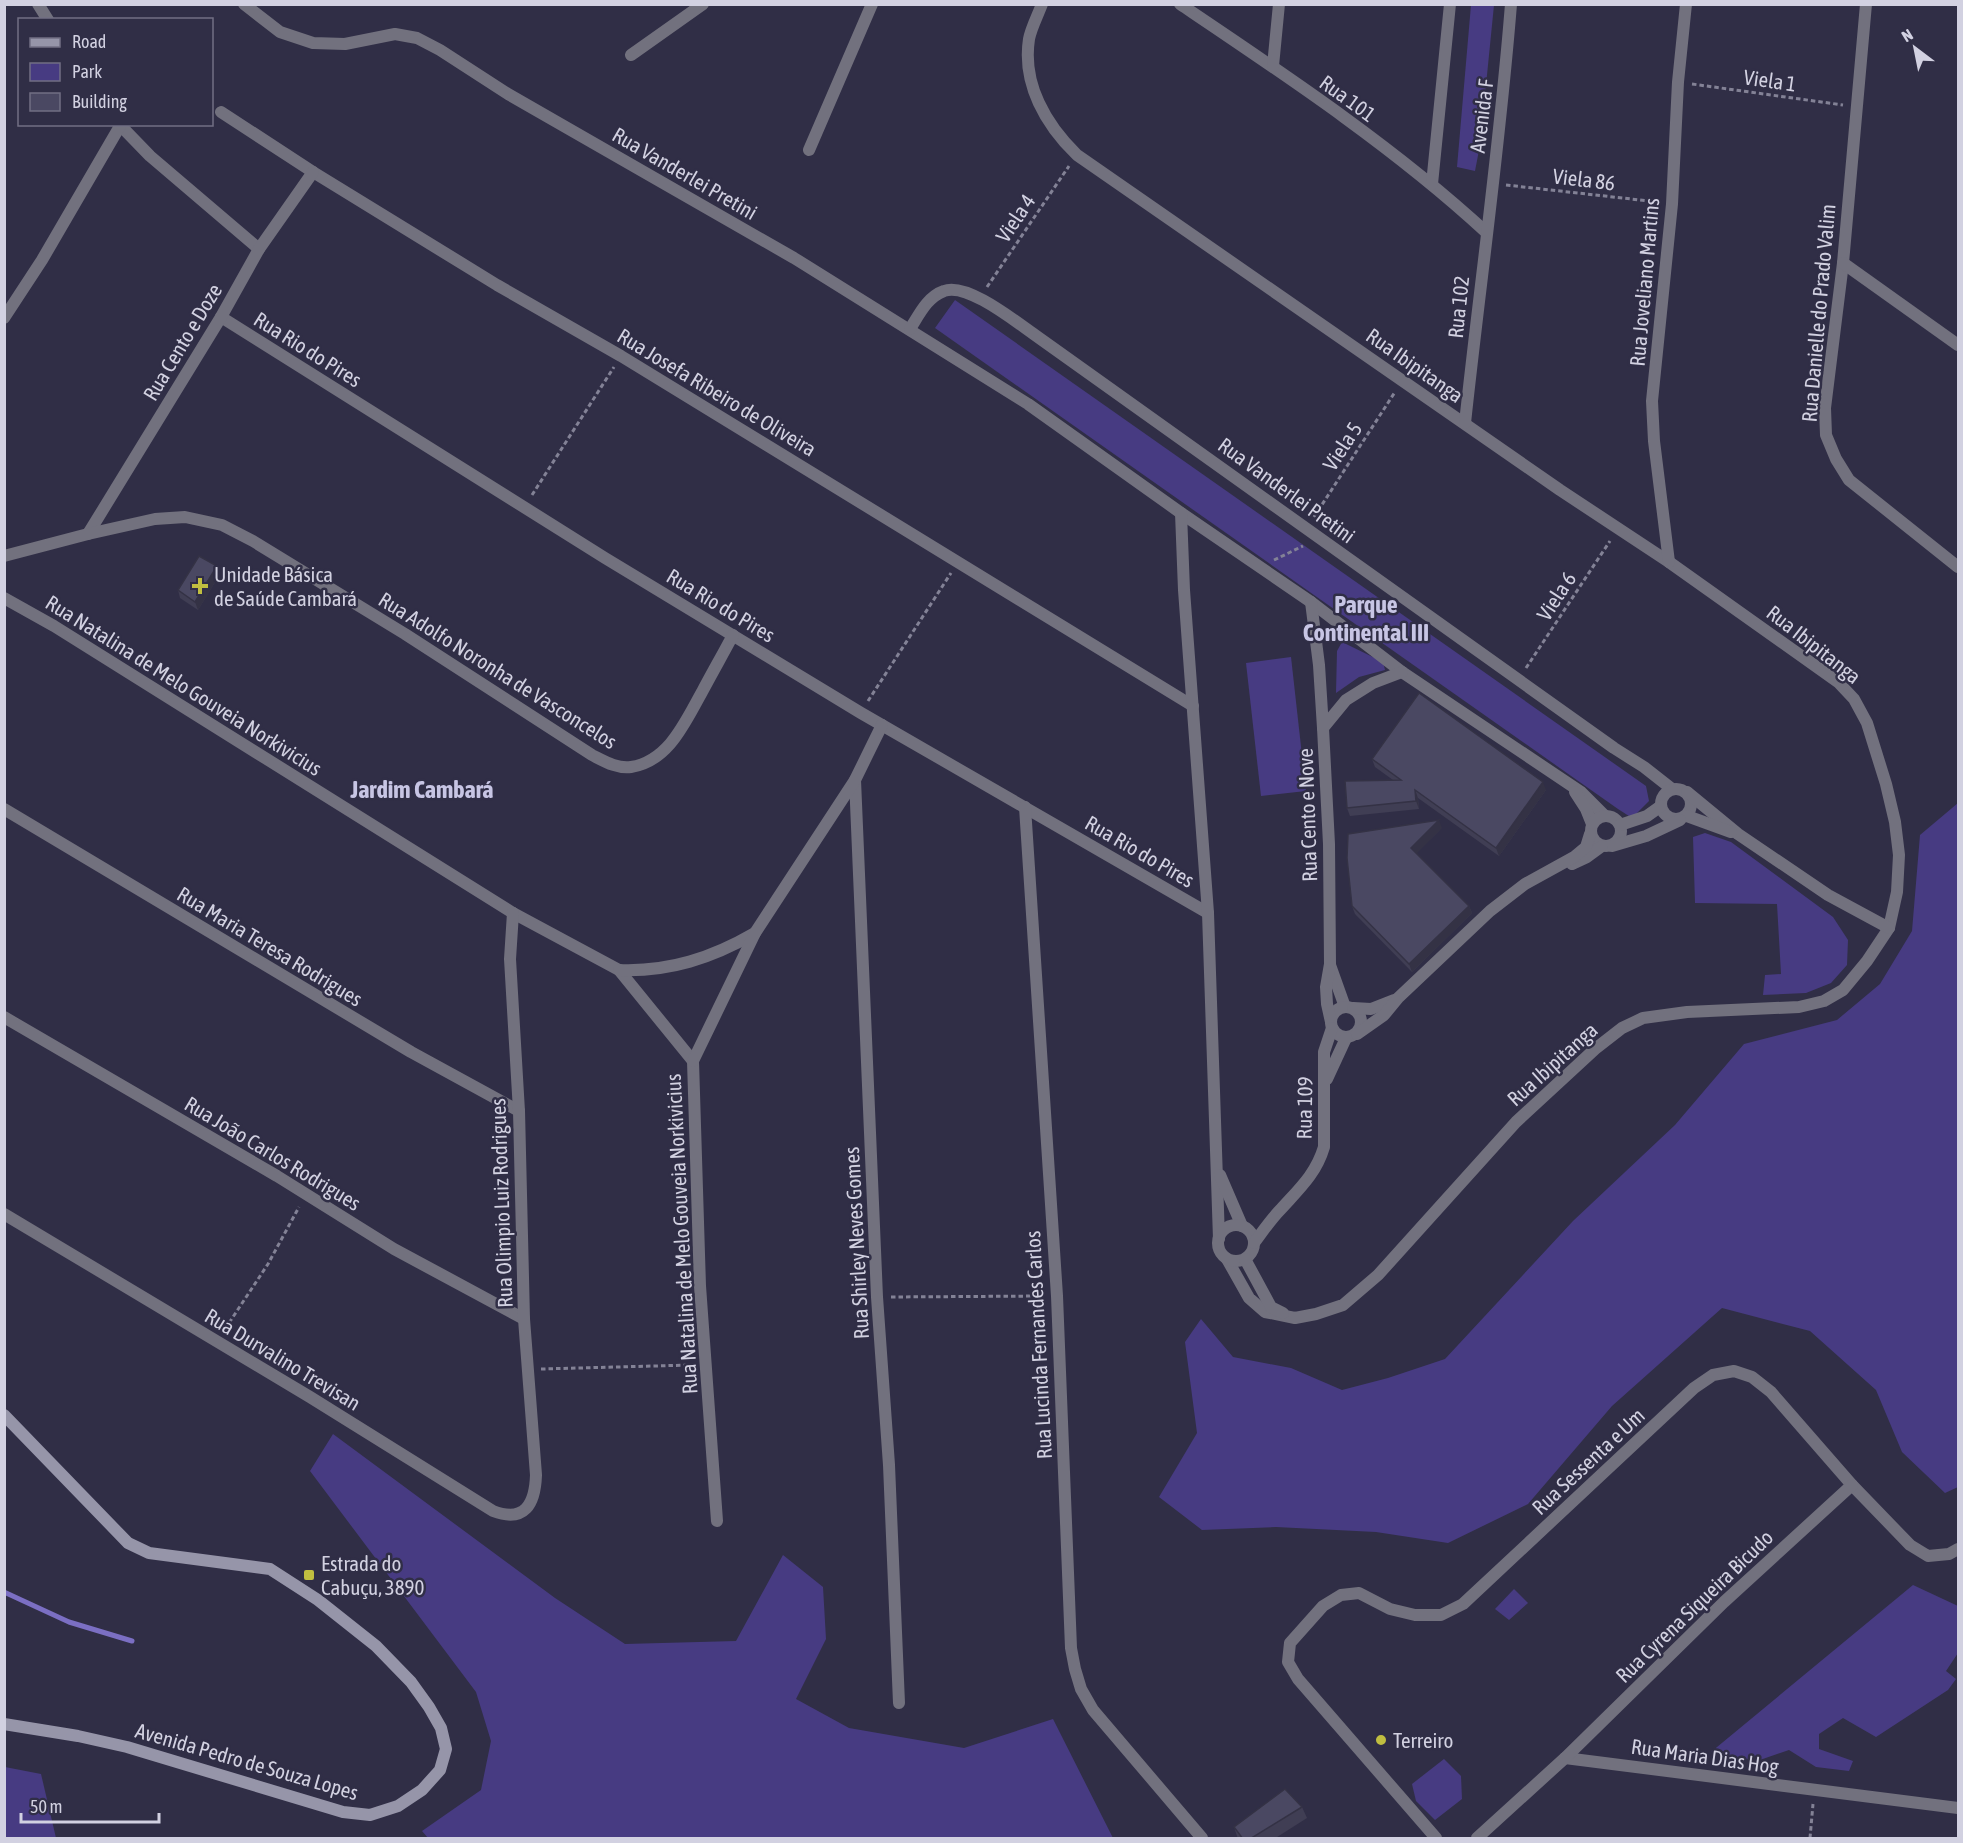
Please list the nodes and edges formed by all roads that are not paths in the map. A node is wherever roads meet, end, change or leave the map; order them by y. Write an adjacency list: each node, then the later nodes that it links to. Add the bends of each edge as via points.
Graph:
1 (38, 4): 12 (street)
2 (244, 4): 26 (street, Rua Vanderlei Pretini, via 280,32 313,43 345,44 395,34 417,38)
3 (703, 4): 13 (street)
4 (872, 4): 18 (street)
5 (1042, 4): 28 (street, Rua Ibipitanga, via 1029,38 1028,65 1043,113 1060,139 1077,155)
6 (1180, 4): 14 (street, Rua 101)
7 (1279, 4): 14 (street)
8 (1450, 4): 20 (street, Avenida F)
9 (1512, 4): 21 (street, Avenida F)
10 (1686, 4): 32 (street, Rua Joveliano Martins, via 1672,204 1652,401)
11 (1866, 4): 23 (street, Rua Danielle do Prado Valim)
12 (47, 18)
13 (631, 55)
14 (1273, 66): 20 (street, Rua 101)
15 (221, 112): 19 (street, Rua Josefa Ribeiro de Oliveira)
16 (119, 126): 25 (street)
17 (121, 126): 22 (street, via 150,156)
18 (808, 150)
19 (313, 172): 22 (street, Rua Cento e Doze); 38 (street, Rua Josefa Ribeiro de Oliveira)
20 (1432, 184): 21 (street, Rua 101)
21 (1486, 231): 28 (street, Rua 102)
22 (259, 249): 24 (street, Rua Cento e Doze)
23 (1843, 263): 27 (street); 33 (street, Rua Danielle do Prado Valim, via 1828,377 1826,435 1849,480)
24 (221, 317): 30 (street, Rua Cento e Doze); 36 (street, Rua Rio do Pires)
25 (4, 318)
26 (910, 329): 29 (street, Rua Vanderlei Pretini, via 1028,404); 41 (street, Rua Vanderlei Pretini, via 924,306 944,291 957,289 979,298)
27 (1959, 345)
28 (1465, 423): 32 (street, Rua Ibipitanga)
29 (1181, 513): 35 (street, Rua Vanderlei Pretini); 38 (street)
30 (88, 534): 31 (street, Rua Adolfo Noronha de Vasconcelos); 36 (street, Rua Adolfo Noronha de Vasconcelos, via 155,519 185,517 222,525 395,628 610,765 629,767 664,751 678,735)
31 (4, 556)
32 (1669, 562): 58 (street, Rua Ibipitanga, via 1819,667 1854,699 1867,723 1895,822 1899,855 1897,892)
33 (1959, 567)
34 (4, 598): 56 (street, Rua Natalina de Melo Gouveia Norkivicius)
35 (1311, 602): 37 (street, Rua Vanderlei Pretini); 40 (street)
36 (734, 635): 39 (street, Rua Rio do Pires)
37 (1402, 672): 40 (street, Rua Cento e Nove, via 1346,700); 43 (street, Rua Vanderlei Pretini)
38 (1193, 706): 57 (street)
39 (882, 725): 42 (street); 47 (street, Rua Rio do Pires)
40 (1323, 728): 60 (street, Rua Cento e Nove)
41 (1644, 767): 44 (street, Rua Vanderlei Pretini); 46 (street)
42 (855, 780): 59 (street); 85 (street, Rua Shirley Neves Gomes)
43 (1569, 784): 49 (street, Rua Vanderlei Pretini); 52 (street, via 1586,809)
44 (1672, 789): 45 (street); 46 (street)
45 (1687, 792): 50 (street, via 1692,804); 53 (street)
46 (1661, 802): 50 (street, via 1665,815); 51 (street, via 1647,816)
47 (1025, 807): 57 (street, Rua Rio do Pires); 89 (street, Rua Lucinda Fernandes Carlos, via 1057,1296 1071,1648 1081,1689 1093,1710)
48 (4, 809): 69 (street, Rua Maria Teresa Rodrigues, via 401,1046)
49 (1604, 815): 51 (street); 52 (street, via 1597,818)
50 (1684, 818): 53 (street); 54 (street, via 1646,836)
51 (1620, 825): 54 (street, via 1620,837)
52 (1591, 829): 54 (street, via 1594,841); 55 (street, via 1586,847)
53 (1738, 834): 58 (street, via 1828,895)
54 (1606, 846): 55 (street)
55 (1553, 868): 62 (street, via 1490,911)
56 (513, 913): 61 (street, Rua Natalina de Melo Gouveia Norkivicius); 69 (street, Rua Olimpio Luiz Rodrigues, via 510,959)
57 (1208, 913): 70 (street)
58 (1889, 928): 78 (street, Rua Ibipitanga, via 1843,990 1824,1001 1798,1007 1687,1012 1644,1018 1622,1028 1516,1122 1378,1275 1343,1305)
59 (755, 933): 61 (street, via 725,950 697,959 645,971); 67 (street)
60 (1330, 964): 63 (street); 65 (street, Rua 109, via 1326,987)
61 (619, 970): 67 (street, Rua Natalina de Melo Gouveia Norkivicius)
62 (1398, 998): 63 (street, via 1371,1010); 66 (street, via 1384,1015)
63 (1349, 1008): 65 (street, via 1338,1010); 66 (street, via 1359,1013 1362,1020 1361,1028)
64 (4, 1017): 79 (street, Rua João Carlos Rodrigues, via 394,1249)
65 (1332, 1025): 66 (street, via 1336,1033); 68 (street, Rua 109, via 1324,1052)
66 (1351, 1036): 68 (street)
67 (693, 1061): 83 (street, Rua Natalina de Melo Gouveia Norkivicius, via 700,1286)
68 (1324, 1086): 71 (street, Rua 109, via 1324,1147 1320,1162)
69 (519, 1111): 79 (street, Rua Olimpio Luiz Rodrigues)
70 (1217, 1168): 73 (street); 74 (street)
71 (1280, 1210): 73 (street, Rua 109); 75 (street, Rua 109)
72 (4, 1214): 82 (street, Rua Durvalino Trevisan, via 493,1511 506,1516 519,1513 530,1505)
73 (1244, 1227): 74 (street, via 1230,1226); 75 (street)
74 (1219, 1239): 76 (street, via 1220,1250)
75 (1254, 1243): 77 (street)
76 (1227, 1259): 77 (street); 78 (street, Rua Ibipitanga, via 1250,1298 1264,1312)
77 (1245, 1259): 78 (street, via 1271,1307)
78 (1295, 1318)
79 (524, 1319): 82 (street, Rua Olimpio Luiz Rodrigues)
80 (4, 1415): 86 (main road, Avenida Pedro de Souza Lopes, via 128,1543 149,1553 270,1569 318,1600 376,1646 411,1682 441,1728 446,1749 440,1770 422,1790 398,1806 370,1815 343,1812 127,1747)
81 (1852, 1485): 84 (street, via 1910,1545 1928,1556); 87 (street, Rua Cyrena Siqueira Bicudo, via 1724,1602); 90 (street, Rua Sessenta e Um, via 1771,1392 1752,1377 1734,1371 1713,1376 1694,1388 1463,1604 1441,1615 1415,1615 1390,1609 1359,1593 1341,1595 1323,1606 1290,1643 1288,1662 1298,1679)
82 (535, 1492)
83 (717, 1521)
84 (1959, 1549)
85 (899, 1703)
86 (4, 1724)
87 (1565, 1758): 88 (street, Rua Maria Dias Hog); 91 (street)
88 (1959, 1808)
89 (1202, 1839)
90 (1436, 1839)
91 (1477, 1839)

